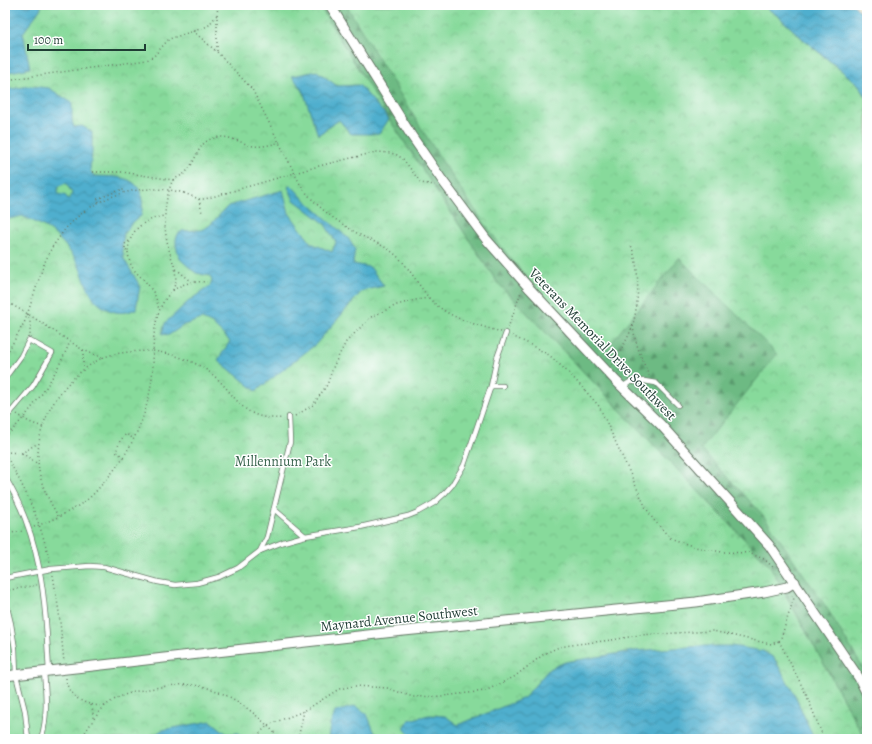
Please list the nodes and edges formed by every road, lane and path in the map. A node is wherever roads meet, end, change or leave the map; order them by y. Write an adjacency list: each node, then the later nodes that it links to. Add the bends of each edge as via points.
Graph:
1 (218, 5): 3 (path)
2 (330, 5): 9 (street, Veterans Memorial Drive Southwest, via 411,135)
3 (217, 16): 4 (path, via 208,26); 4 (path, via 217,52)
4 (193, 32): 5 (path, via 169,39 147,60)
5 (5, 80)
6 (280, 142): 8 (path, via 252,146 227,137 214,138 200,147 187,171)
7 (93, 172): 8 (path, via 129,173)
8 (173, 180): 12 (path)
9 (445, 183): 10 (path, via 421,183 403,159 396,154 376,152 208,198); 17 (street, Veterans Memorial Drive Southwest, via 486,239)
10 (199, 198): 11 (path); 22 (path, bridge, via 184,192 147,188 123,192 99,202 78,216 52,247)
11 (202, 214)
12 (164, 216): 14 (path, via 167,242); 21 (path, via 140,225 129,241 128,252 132,269 152,289)
13 (631, 245): 23 (path, via 637,278)
14 (175, 268): 15 (path); 18 (path, via 176,281)
15 (191, 281): 16 (path); 18 (path)
16 (206, 282)
17 (526, 284): 24 (path, via 519,295); 32 (street, Veterans Memorial Drive Southwest)
18 (173, 291): 21 (path, via 165,298)
19 (430, 298): 39 (path, via 398,305 371,317 346,342 327,385 313,405 296,416)
20 (5, 300): 22 (path)
21 (159, 310): 28 (path)
22 (28, 314): 25 (path, via 31,328); 26 (path); 29 (path)
23 (632, 324): 32 (path); 34 (path, via 638,352)
24 (506, 333): 35 (lane)
25 (29, 340): 33 (lane); 41 (lane, via 52,354 33,386)
26 (70, 342): 27 (path); 40 (path, via 40,399)
27 (83, 350): 30 (path); 31 (path)
28 (153, 351): 30 (path, via 135,351); 39 (path, via 188,359 218,380 247,411 269,418); 44 (path, via 154,369 149,398)
29 (5, 357)
30 (103, 358): 31 (path)
31 (83, 370): 42 (path, via 62,390)
32 (608, 372): 37 (street, Veterans Memorial Drive Southwest)
33 (5, 378)
34 (652, 382): 37 (lane, via 630,382); 38 (lane)
35 (491, 386): 36 (lane); 56 (lane, via 464,465 452,484 434,503 408,516)
36 (503, 386)
37 (622, 387): 61 (street, Veterans Memorial Drive Southwest, via 686,452 769,545)
38 (678, 405)
39 (289, 417): 51 (lane, via 290,442)
40 (22, 418): 42 (path); 43 (path)
41 (5, 419)
42 (43, 427): 45 (path)
43 (5, 437)
44 (134, 439): 48 (path); 48 (path, via 126,434 120,441 116,452)
45 (38, 443): 47 (path); 49 (path)
46 (5, 453): 47 (path); 53 (path, via 22,483)
47 (22, 453): 49 (path)
48 (124, 457): 52 (path, via 114,472 90,497)
49 (39, 465): 52 (path, via 45,493)
50 (5, 477): 54 (lane)
51 (274, 509): 56 (lane); 57 (lane)
52 (58, 516): 53 (path)
53 (40, 525): 54 (path); 58 (path)
54 (29, 529): 55 (path); 59 (lane)
55 (5, 534)
56 (305, 536): 57 (lane)
57 (260, 551): 58 (lane, via 238,568 197,583 158,582 104,567)
58 (52, 569): 59 (lane); 62 (path)
59 (40, 571): 60 (lane); 63 (lane)
60 (5, 578)
61 (795, 582): 68 (street, Maynard Avenue Southwest, via 787,587 764,592 696,602 394,632); 72 (street, Veterans Memorial Drive Southwest)
62 (54, 583): 63 (path); 68 (path, via 60,612)
63 (43, 584): 64 (path); 69 (lane)
64 (5, 591)
65 (794, 598): 67 (path)
66 (5, 599): 71 (lane, via 15,649)
67 (779, 641): 75 (path, via 772,644 713,631 640,635 578,644 559,647 544,654 514,677 485,691 443,696 413,696 387,688 354,686 339,689); 84 (path, via 806,694)
68 (65, 670): 69 (street, Maynard Avenue Southwest); 73 (path, via 69,690 74,696)
69 (47, 672): 71 (street, Maynard Avenue Southwest); 79 (lane, via 45,727)
70 (5, 676): 71 (street, Maynard Avenue Southwest)
71 (16, 676): 78 (lane)
72 (867, 694)
73 (91, 705): 74 (path); 76 (path)
74 (105, 706): 76 (path); 77 (path, via 118,697 141,690 171,685 200,686 228,696)
75 (304, 711): 77 (path); 83 (path)
76 (93, 720): 80 (path)
77 (268, 725): 81 (path); 82 (path)
78 (28, 739)
79 (41, 739)
80 (81, 739)
81 (254, 739)
82 (280, 739)
83 (298, 739)
84 (824, 739)

